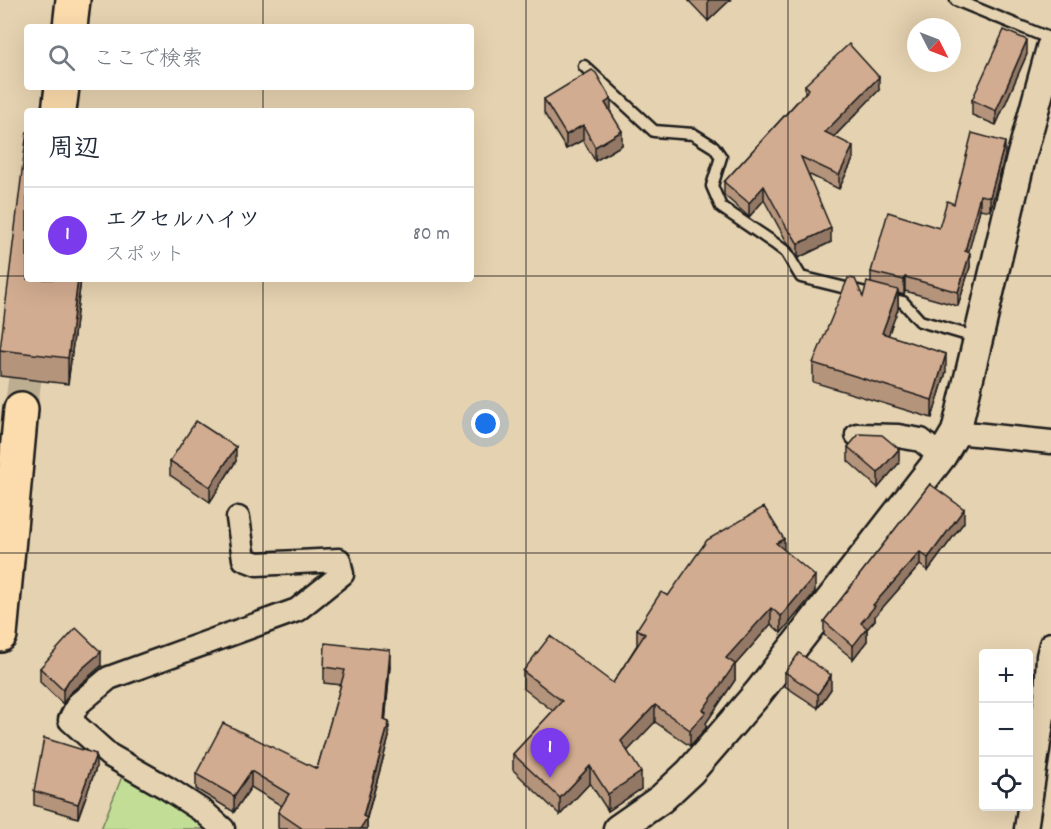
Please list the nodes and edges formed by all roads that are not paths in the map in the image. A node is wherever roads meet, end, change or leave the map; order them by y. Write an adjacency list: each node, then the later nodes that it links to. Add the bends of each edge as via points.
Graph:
1 (73, 0): 3 (main road)
2 (956, 0): 4 (lane)
3 (70, 24)
4 (1051, 39)
5 (1051, 48): 9 (street)
6 (584, 66): 9 (lane, via 654,131 693,134 714,147 721,157 712,186 721,207 786,252 801,277 903,302 920,321)
7 (62, 90): 8 (main road)
8 (59, 108)
9 (979, 338): 11 (street)
10 (21, 409): 16 (main road)
11 (956, 432): 13 (street); 14 (street)
12 (857, 435): 14 (street, via 921,440)
13 (1051, 442)
14 (941, 457): 20 (street, via 743,711 690,772 661,799)
15 (238, 518): 19 (street, via 244,559 257,564 339,561 342,574 297,610 109,678 78,704 70,720 110,756 204,812)
16 (0, 635)
17 (1051, 644): 18 (street)
18 (1048, 700): 21 (street)
19 (223, 829)
20 (618, 829)
21 (1026, 829)

